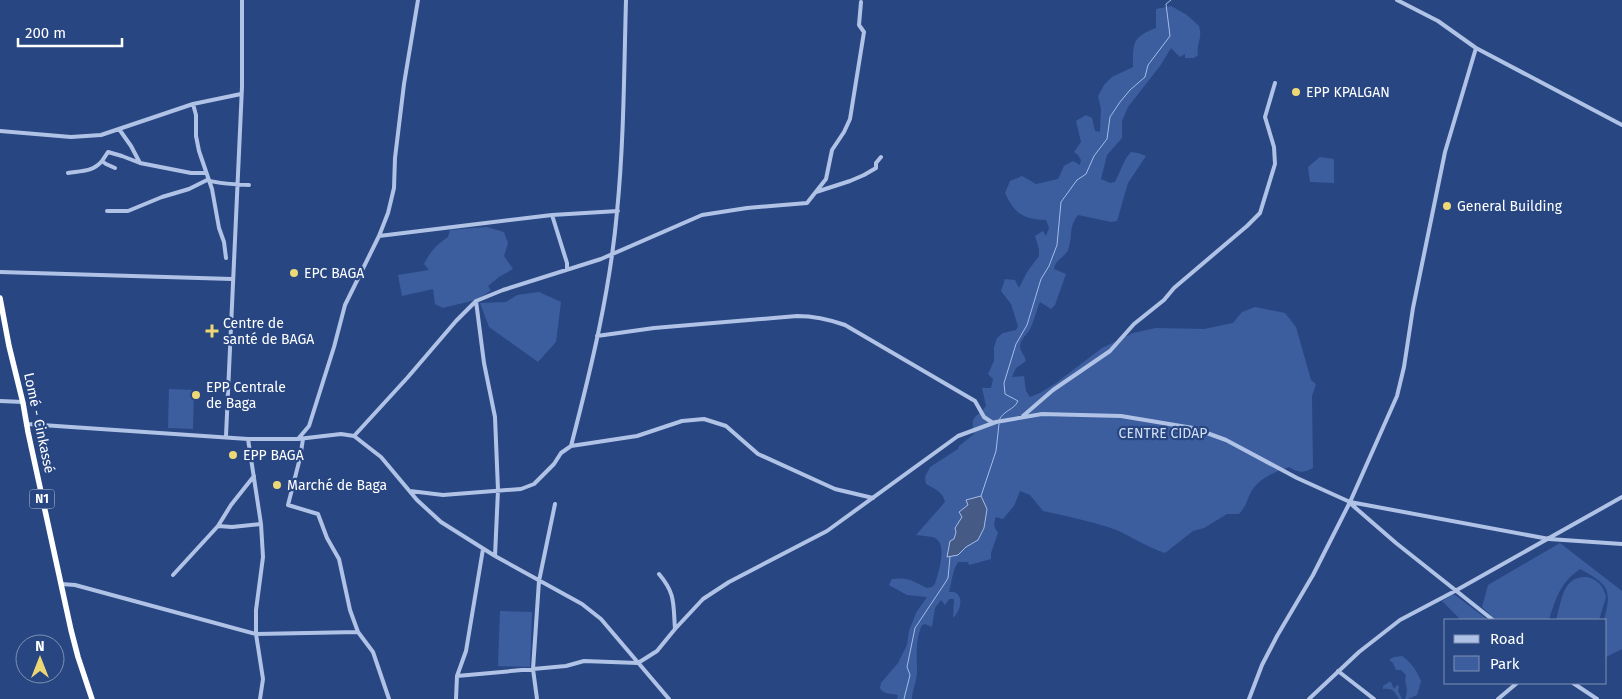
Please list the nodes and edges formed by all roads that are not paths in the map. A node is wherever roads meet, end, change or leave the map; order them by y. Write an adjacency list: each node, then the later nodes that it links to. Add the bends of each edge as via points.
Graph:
1 (242, 0): 8 (street)
2 (418, 0): 26 (street, via 404,84 394,188)
3 (626, 0): 24 (street)
4 (1397, 0): 6 (street, via 1438,21)
5 (861, 2): 22 (street, via 859,26 864,32 850,118 832,150 826,179)
6 (1476, 48): 10 (street); 50 (street, via 1445,152 1397,396)
7 (1276, 83): 37 (street, via 1265,117 1274,147 1275,164 1260,213 1134,324 1110,351 1053,390)
8 (241, 94): 9 (street); 20 (street)
9 (193, 104): 11 (street); 18 (street, via 198,151)
10 (1622, 125)
11 (119, 129): 12 (street, via 101,135 71,137); 15 (street)
12 (0, 131)
13 (881, 157): 22 (street, via 876,168 864,175)
14 (102, 161): 15 (street, via 108,152); 16 (street); 17 (street, via 84,172)
15 (140, 163): 18 (street)
16 (115, 168)
17 (68, 173)
18 (206, 173): 19 (street)
19 (209, 180): 20 (street); 23 (street, via 128,211); 28 (street)
20 (236, 184): 21 (street); 31 (street)
21 (249, 185)
22 (816, 192): 27 (street, via 807,203 702,215)
23 (107, 211)
24 (618, 211): 25 (street); 27 (street)
25 (552, 214): 26 (street); 29 (street)
26 (379, 236): 43 (street, via 345,305 334,347)
27 (612, 254): 29 (street); 34 (street)
28 (226, 258)
29 (567, 269): 33 (street)
30 (0, 272): 31 (street)
31 (232, 279): 40 (street)
32 (0, 298): 36 (highway, Lomé - Cinkassé / N1)
33 (476, 302): 41 (street, via 456,320); 46 (street, via 494,417)
34 (597, 336): 38 (street, via 797,316 825,318 845,325 954,388 975,401 984,417); 44 (street)
35 (0, 401): 36 (street)
36 (23, 402): 39 (highway, Lomé - Cinkassé / N1)
37 (1024, 416): 38 (street); 50 (street, via 1102,415 1193,428 1226,440)
38 (997, 422): 49 (street, via 958,436)
39 (27, 424): 40 (street); 61 (highway, Lomé - Cinkassé / N1)
40 (226, 436): 42 (street)
41 (354, 436): 43 (street, via 342,434); 47 (street, via 381,457)
42 (248, 439): 43 (street); 45 (street)
43 (301, 439): 65 (street, via 300,458 288,506 318,514 339,559)
44 (571, 446): 46 (street, via 534,484 521,489); 49 (street, via 637,436 682,421 704,419 726,426 758,454 835,489)
45 (254, 476): 52 (street); 53 (street)
46 (498, 490): 47 (street, via 443,495); 57 (street)
47 (410, 491): 56 (street, via 430,514)
48 (1622, 497): 54 (street)
49 (872, 498): 64 (street, via 827,531 703,599)
50 (1350, 502): 54 (street); 62 (street); 81 (street, via 1318,566 1277,636)
51 (555, 504): 60 (street)
52 (262, 524): 53 (street); 66 (street, via 263,557)
53 (218, 526): 59 (street)
54 (1549, 539): 55 (street); 62 (street)
55 (1622, 544)
56 (483, 549): 57 (street); 70 (street, via 466,651)
57 (495, 556): 60 (street)
58 (659, 574): 64 (street, via 669,585 673,598)
59 (174, 575)
60 (539, 581): 67 (street, via 582,604 601,619); 68 (street)
61 (61, 584): 66 (street, via 75,585); 75 (highway, Lomé - Cinkassé / N1, via 78,657)
62 (1455, 591): 63 (street); 69 (street, via 1400,620)
63 (1492, 619)
64 (675, 629): 67 (street, via 657,651)
65 (358, 632): 66 (street); 77 (street, via 373,652)
66 (256, 634): 76 (street, via 263,679)
67 (638, 663): 68 (street, via 584,661); 80 (street)
68 (533, 669): 70 (street); 79 (street)
69 (1338, 671): 74 (street); 82 (street)
70 (457, 676): 78 (street)
71 (1516, 684): 73 (street)
72 (1574, 684): 85 (street)
73 (1506, 692): 83 (street); 84 (street)
74 (1311, 698)
75 (92, 699)
76 (260, 699)
77 (390, 699)
78 (456, 699)
79 (537, 699)
80 (669, 699)
81 (1249, 699)
82 (1374, 699)
83 (1498, 699)
84 (1507, 699)
85 (1597, 699)

